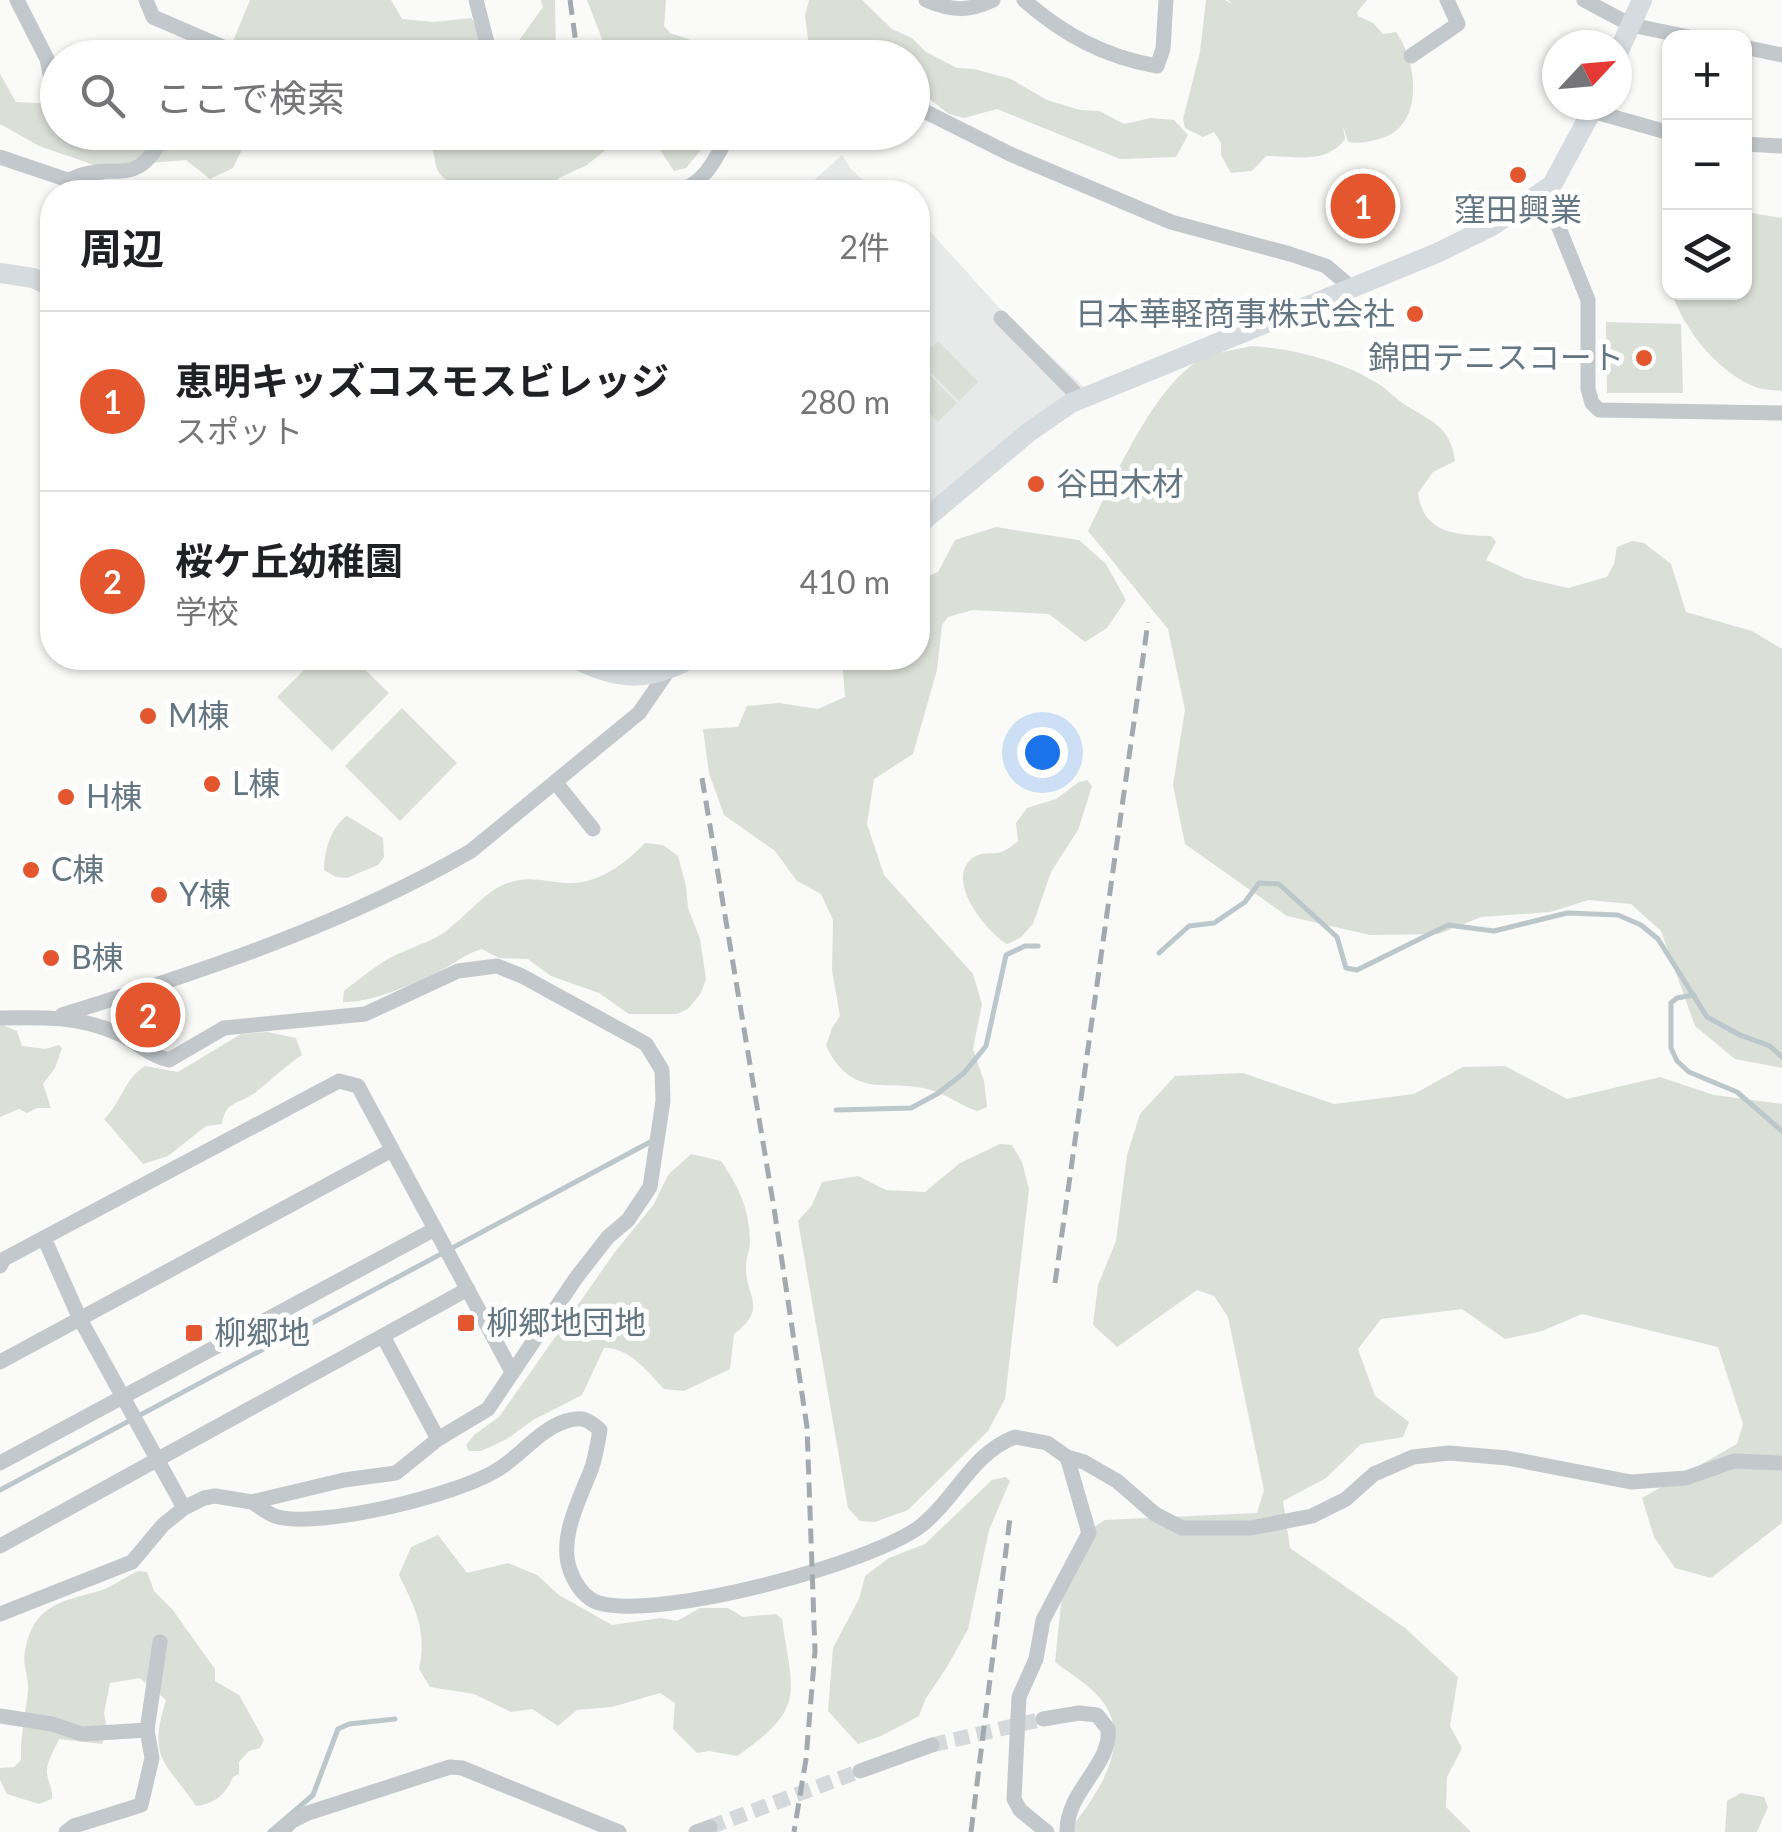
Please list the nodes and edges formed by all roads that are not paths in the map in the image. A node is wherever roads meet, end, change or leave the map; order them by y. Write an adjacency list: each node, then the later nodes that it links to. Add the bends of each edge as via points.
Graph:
1 (17, 0): 16 (street)
2 (146, 0): 14 (street, via 153,17)
3 (476, 0): 15 (street)
4 (926, 0): 5 (street, via 968,10)
5 (993, 0)
6 (1024, 0): 7 (street, via 1087,45 1157,66)
7 (1166, 0)
8 (1446, 0): 19 (street, via 1458,24)
9 (1584, 0): 11 (street)
10 (1642, 0): 11 (street)
11 (1630, 25): 12 (street); 13 (street)
12 (1628, 30)
13 (1662, 32)
14 (206, 40)
15 (486, 40)
16 (40, 45)
17 (1752, 49): 18 (street)
18 (1782, 55)
19 (1410, 56)
20 (930, 114): 34 (street, via 1172,222 1326,266)
21 (1587, 120): 31 (street)
22 (1629, 120): 23 (street)
23 (1662, 131)
24 (1752, 144): 25 (street)
25 (1782, 146)
26 (156, 150): 29 (street, via 140,168)
27 (719, 150): 30 (street)
28 (0, 156): 29 (street)
29 (68, 180)
30 (700, 180)
31 (1545, 193): 34 (street, via 1478,233); 37 (street, via 1588,300 1592,404 1599,410)
32 (0, 273): 33 (street)
33 (40, 282)
34 (1352, 288): 36 (street)
35 (1001, 318): 36 (street)
36 (1081, 398): 38 (street, via 1028,432)
37 (1782, 413)
38 (930, 514)
39 (596, 670): 40 (street, via 644,677)
40 (661, 670)
41 (674, 670): 42 (street, via 639,713)
42 (556, 783): 43 (street); 44 (street, via 471,851 348,913 244,956)
43 (593, 828)
44 (58, 1017): 45 (street); 54 (street, via 114,1031 169,1060 224,1028 365,1014 458,971 497,966 646,1044 662,1070 663,1101 644,1200 576,1278)
45 (0, 1018)
46 (392, 1150): 47 (street); 48 (street, via 358,1086 339,1081); 51 (street)
47 (435, 1229): 50 (street); 55 (street)
48 (44, 1238): 49 (street); 51 (street)
49 (0, 1266)
50 (468, 1289): 52 (street); 54 (street)
51 (80, 1318): 53 (street); 55 (street)
52 (383, 1336): 56 (street); 58 (street)
53 (0, 1362)
54 (512, 1370): 56 (street, via 488,1409)
55 (128, 1402): 58 (street); 59 (street)
56 (438, 1438): 61 (street, via 396,1472)
57 (1067, 1457): 60 (street, via 1117,1480 1182,1528 1251,1528 1312,1516 1413,1457 1507,1458 1631,1482 1686,1478 1734,1460); 61 (street, via 1047,1443 1015,1437 984,1455 923,1524 886,1547 690,1601 620,1605 582,1593 569,1568 575,1508 600,1430 589,1420 547,1429 496,1471 413,1501 321,1518 279,1518); 74 (street, via 1089,1533 1043,1620 1020,1698 1014,1751 1014,1799)
58 (160, 1460): 62 (street); 63 (street)
59 (0, 1462)
60 (1782, 1462)
61 (252, 1502): 62 (street, via 216,1496)
62 (184, 1508): 64 (street, via 132,1562)
63 (0, 1546)
64 (0, 1614)
65 (160, 1642): 68 (street)
66 (0, 1716): 68 (street, via 82,1734)
67 (1044, 1719): 75 (street, via 1079,1713 1096,1716 1108,1729 1106,1751 1073,1803)
68 (146, 1730): 71 (street, via 152,1758 141,1805)
69 (932, 1744): 70 (street)
70 (860, 1770)
71 (66, 1832)
72 (281, 1832): 73 (street, via 308,1813 450,1768)
73 (619, 1832)
74 (1047, 1832)
75 (1067, 1832)

